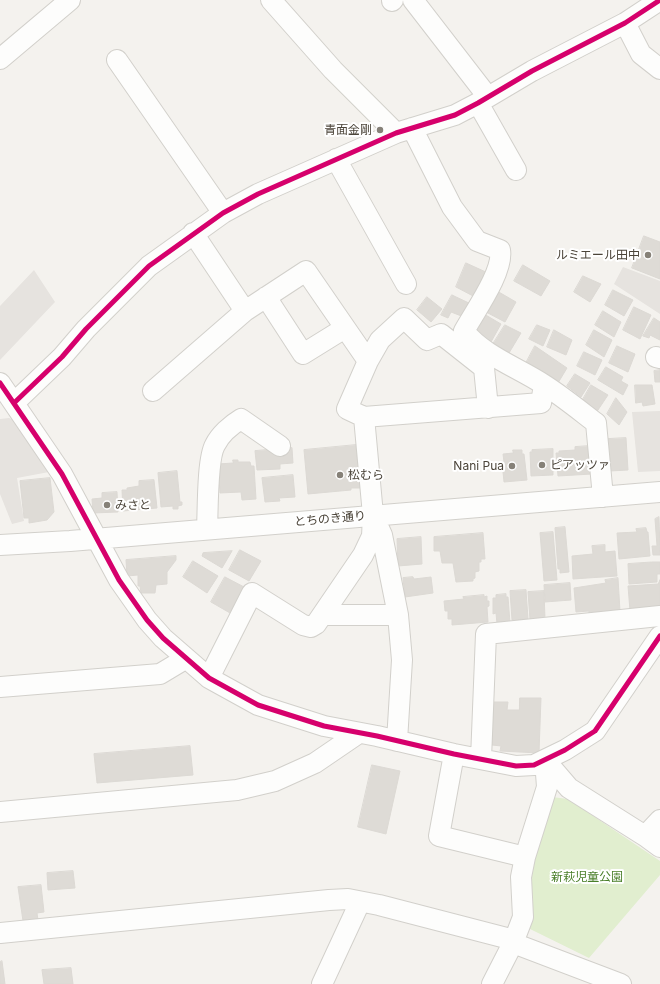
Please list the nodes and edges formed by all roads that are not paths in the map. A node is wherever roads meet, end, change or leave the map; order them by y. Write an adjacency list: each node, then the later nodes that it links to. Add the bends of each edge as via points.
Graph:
1 (70, 0): 6 (street)
2 (271, 0): 10 (street, via 333,70)
3 (413, 0): 9 (street)
4 (660, 0): 5 (street)
5 (625, 23): 8 (street, via 641,54); 9 (street, via 532,71)
6 (0, 59)
7 (117, 60): 13 (street)
8 (660, 69)
9 (483, 100): 10 (street, via 455,115); 12 (street)
10 (404, 131): 11 (street); 21 (street, via 452,207 477,241 500,250 501,257 493,281 464,331 472,341 494,356)
11 (336, 159): 13 (street, via 258,194); 15 (street)
12 (516, 170)
13 (223, 213): 14 (street)
14 (193, 233): 17 (street); 23 (street, via 149,266 86,329 62,357)
15 (406, 284)
16 (266, 297): 17 (street); 18 (street, via 306,271); 18 (street, via 303,354)
17 (244, 310): 22 (street)
18 (345, 328): 19 (street)
19 (368, 361): 24 (street, via 380,340 404,318 427,340 441,334 484,368); 25 (street, via 347,409)
20 (0, 383): 23 (street)
21 (544, 385): 24 (street, via 541,403); 28 (street, via 596,423)
22 (153, 391)
23 (10, 406): 31 (street, via 62,474)
24 (488, 408): 25 (street)
25 (364, 417): 29 (street)
26 (280, 446): 30 (street, via 241,419 231,425 214,446 211,458)
27 (660, 492): 28 (street, とちのき通り)
28 (603, 497): 29 (street, とちのき通り)
29 (373, 515): 30 (street, とちのき通り); 33 (street, via 372,536 363,555); 34 (street, via 382,535)
30 (207, 529): 31 (street, とちのき通り)
31 (96, 538): 32 (street, とちのき通り); 37 (street, via 119,580 147,620)
32 (0, 545)
33 (322, 615): 34 (street); 38 (street, via 311,628 252,594)
34 (398, 615): 41 (street, via 402,660)
35 (660, 616): 43 (street, via 486,634)
36 (660, 636): 44 (street, via 595,731)
37 (185, 659): 38 (street); 39 (street, via 160,674)
38 (209, 678): 40 (street, via 258,705 324,726)
39 (0, 687)
40 (359, 733): 41 (street); 45 (street, via 315,763 275,781 237,790)
41 (397, 741): 42 (street)
42 (454, 754): 43 (street); 48 (street, via 439,836)
43 (482, 759): 44 (street, via 516,766 534,765)
44 (545, 760): 47 (street, via 569,788); 48 (street, via 547,787)
45 (0, 812)
46 (660, 820): 47 (street)
47 (652, 842)
48 (525, 857): 51 (street, via 521,877 523,917)
49 (360, 902): 50 (street, via 329,900); 51 (street, via 380,905); 52 (street)
50 (0, 933)
51 (514, 941): 53 (street); 54 (street)
52 (322, 984)
53 (492, 984)
54 (621, 984)

